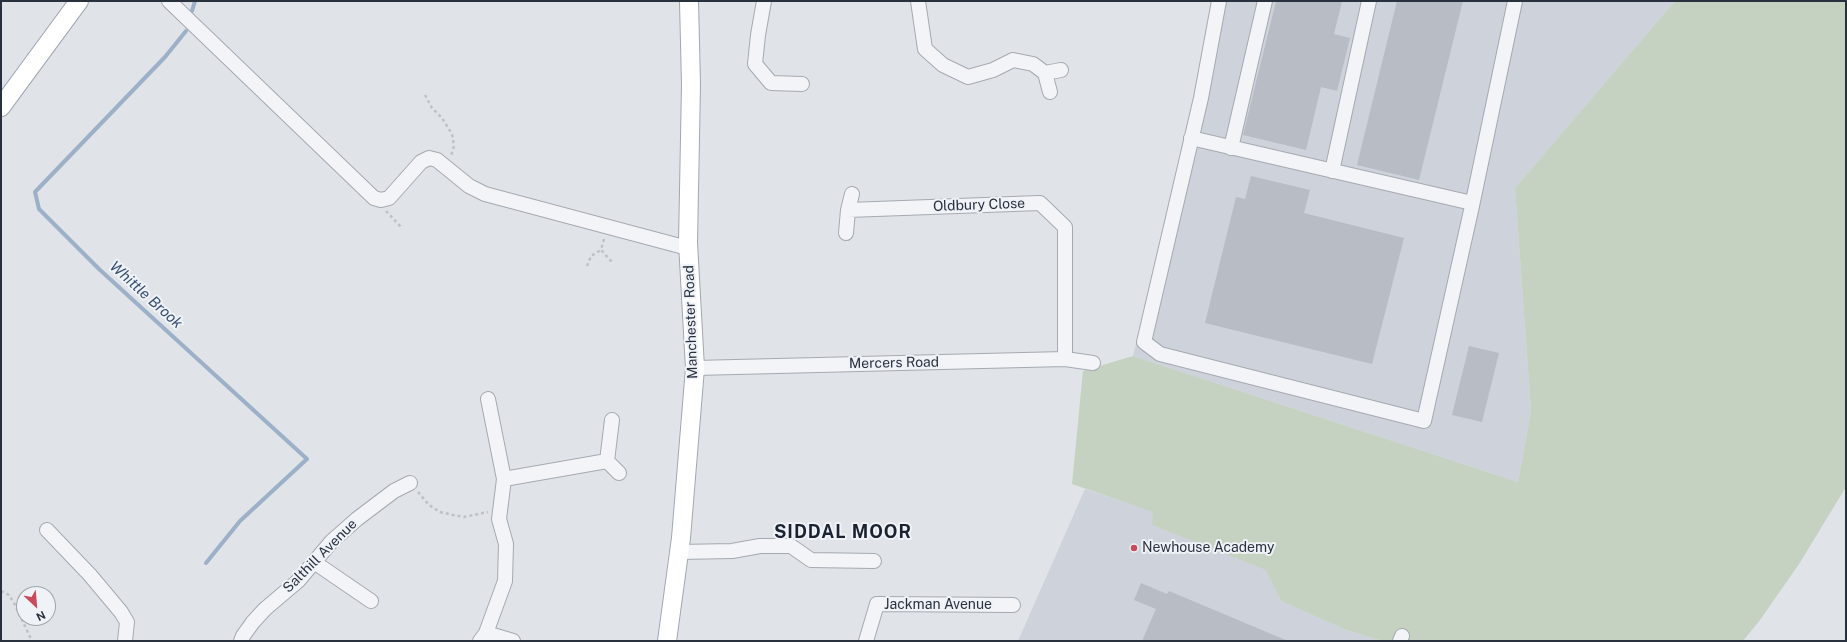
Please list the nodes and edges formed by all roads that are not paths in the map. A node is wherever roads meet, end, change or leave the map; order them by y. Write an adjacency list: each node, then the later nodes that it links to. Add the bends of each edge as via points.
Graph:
1 (79, 1): 14 (main road)
2 (168, 1): 22 (street, via 374,198 389,198 421,162 429,158 437,160 469,186 485,194 680,246)
3 (689, 1): 22 (main road, Manchester Road)
4 (764, 1): 12 (street, via 755,64 771,84)
5 (918, 1): 11 (street, via 924,50 943,66 968,77 993,70 1013,60 1033,64)
6 (1218, 1): 15 (street)
7 (1265, 1): 16 (street)
8 (1369, 1): 17 (street)
9 (1515, 1): 19 (street)
10 (1061, 70): 11 (street)
11 (1045, 73): 13 (street)
12 (802, 84)
13 (1050, 92)
14 (1, 107)
15 (1191, 138): 16 (street); 19 (street, via 1144,342 1160,354 1424,421)
16 (1231, 148): 17 (street)
17 (1332, 171): 19 (street)
18 (852, 194): 20 (street)
19 (1472, 203)
20 (848, 210): 21 (street); 23 (street, Oldbury Close, via 1040,202 1065,227)
21 (846, 234)
22 (689, 246): 25 (main road, Manchester Road)
23 (1066, 359): 24 (street, Mercers Road); 25 (street, Mercers Road)
24 (1093, 363)
25 (695, 368): 33 (main road, Manchester Road)
26 (488, 399): 30 (street)
27 (612, 420): 28 (street)
28 (606, 460): 29 (street); 30 (street)
29 (619, 473)
30 (504, 479): 38 (street, via 499,519 506,544 505,581)
31 (410, 484): 35 (street, Salthill Avenue, via 394,491 357,519 332,541)
32 (47, 530): 39 (street, via 90,575 120,612 127,622)
33 (680, 552): 34 (street, via 791,546 812,560); 42 (main road, Manchester Road)
34 (874, 561)
35 (314, 562): 36 (street); 40 (street, Salthill Avenue, via 298,581 261,613)
36 (371, 601)
37 (1013, 605): 43 (street, Jackman Avenue, via 877,604)
38 (483, 637): 41 (street)
39 (125, 641)
40 (241, 641)
41 (513, 641)
42 (667, 641)
43 (866, 641)

